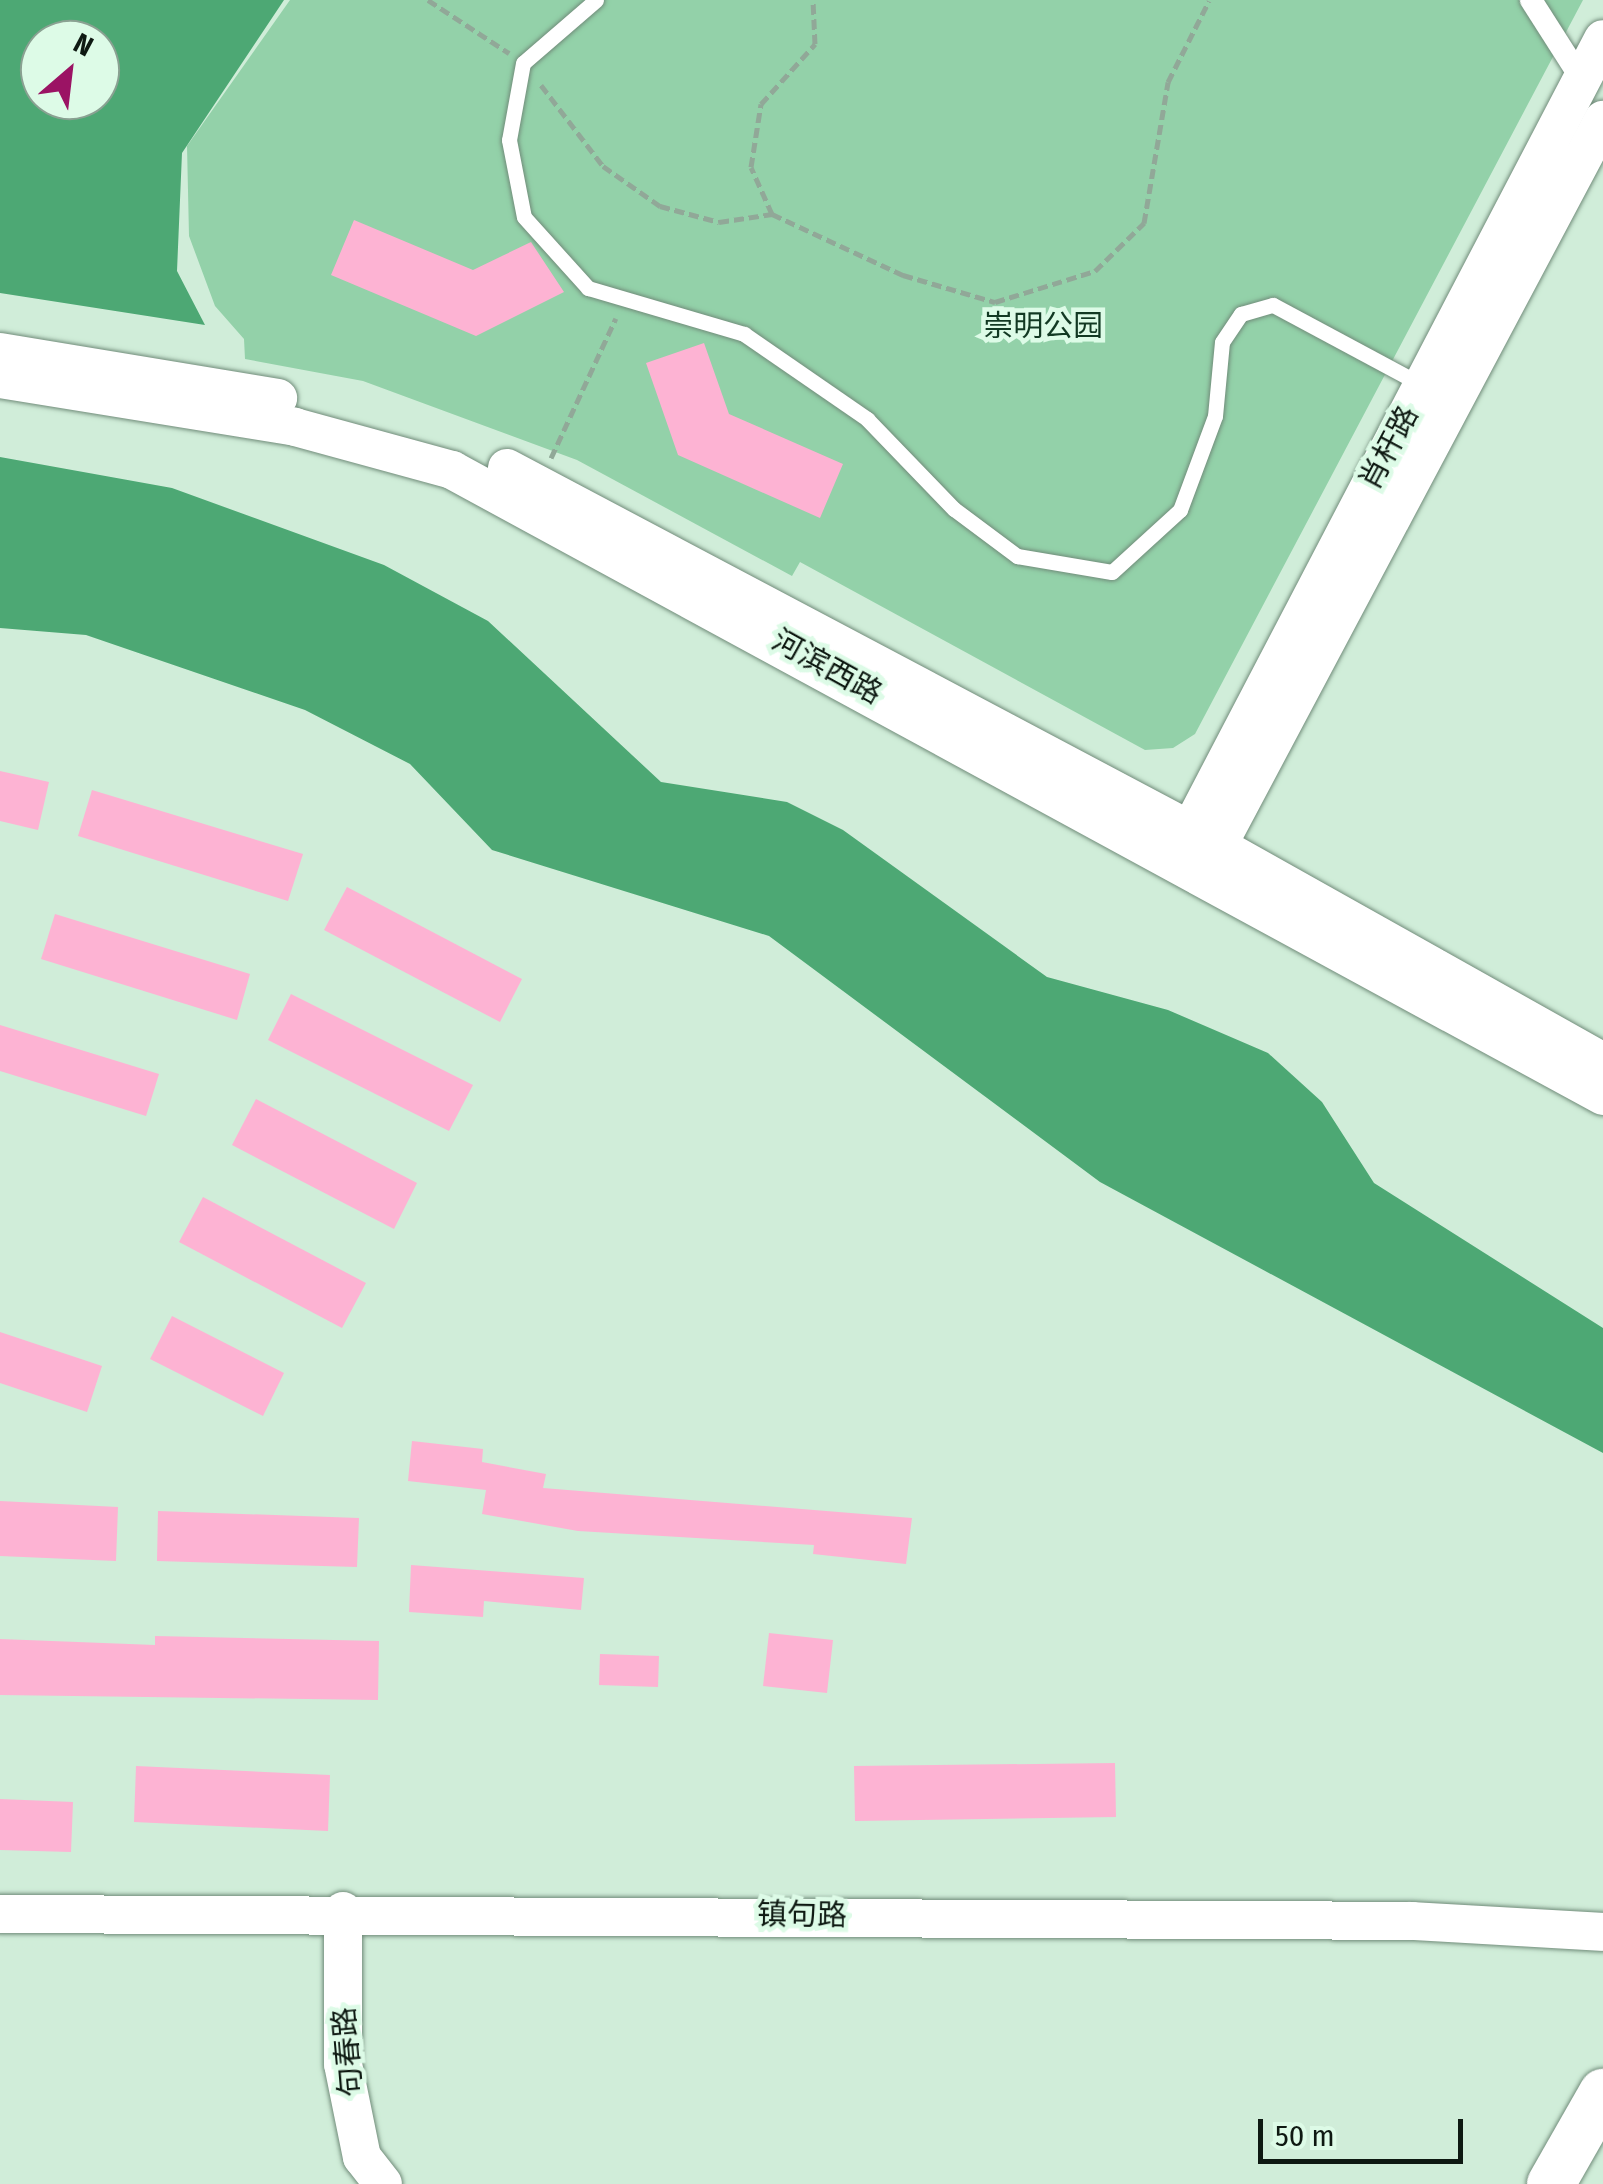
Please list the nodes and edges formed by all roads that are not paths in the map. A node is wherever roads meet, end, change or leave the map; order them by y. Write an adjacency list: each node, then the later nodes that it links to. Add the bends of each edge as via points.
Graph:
1 (596, 0): 8 (lane, via 523,63 510,140 524,217 588,288 744,334 867,419 954,509 1017,556 1112,572 1180,510 1215,416 1222,342 1241,314 1273,305)
2 (1531, 0): 4 (street)
3 (1603, 40): 4 (street, 肖杆路)
4 (1582, 80): 8 (street, 肖杆路)
5 (1603, 120): 9 (street, 肖杆路)
6 (0, 352): 9 (street, 河滨西路, via 330,409 459,446 539,483)
7 (0, 379): 9 (street, 河滨西路, via 295,427 452,470)
8 (1422, 385): 9 (street, 肖杆路)
9 (1197, 852): 10 (street, 河滨西路); 11 (street, 河滨西路)
10 (1603, 1062)
11 (1603, 1096)
12 (342, 1911): 13 (street, 镇句路); 14 (street, 镇句路, via 1412,1921); 16 (street, 句春路, via 343,2064)
13 (0, 1914)
14 (1603, 1932)
15 (1603, 2093): 17 (main road)
16 (368, 2175)
17 (1550, 2184)

